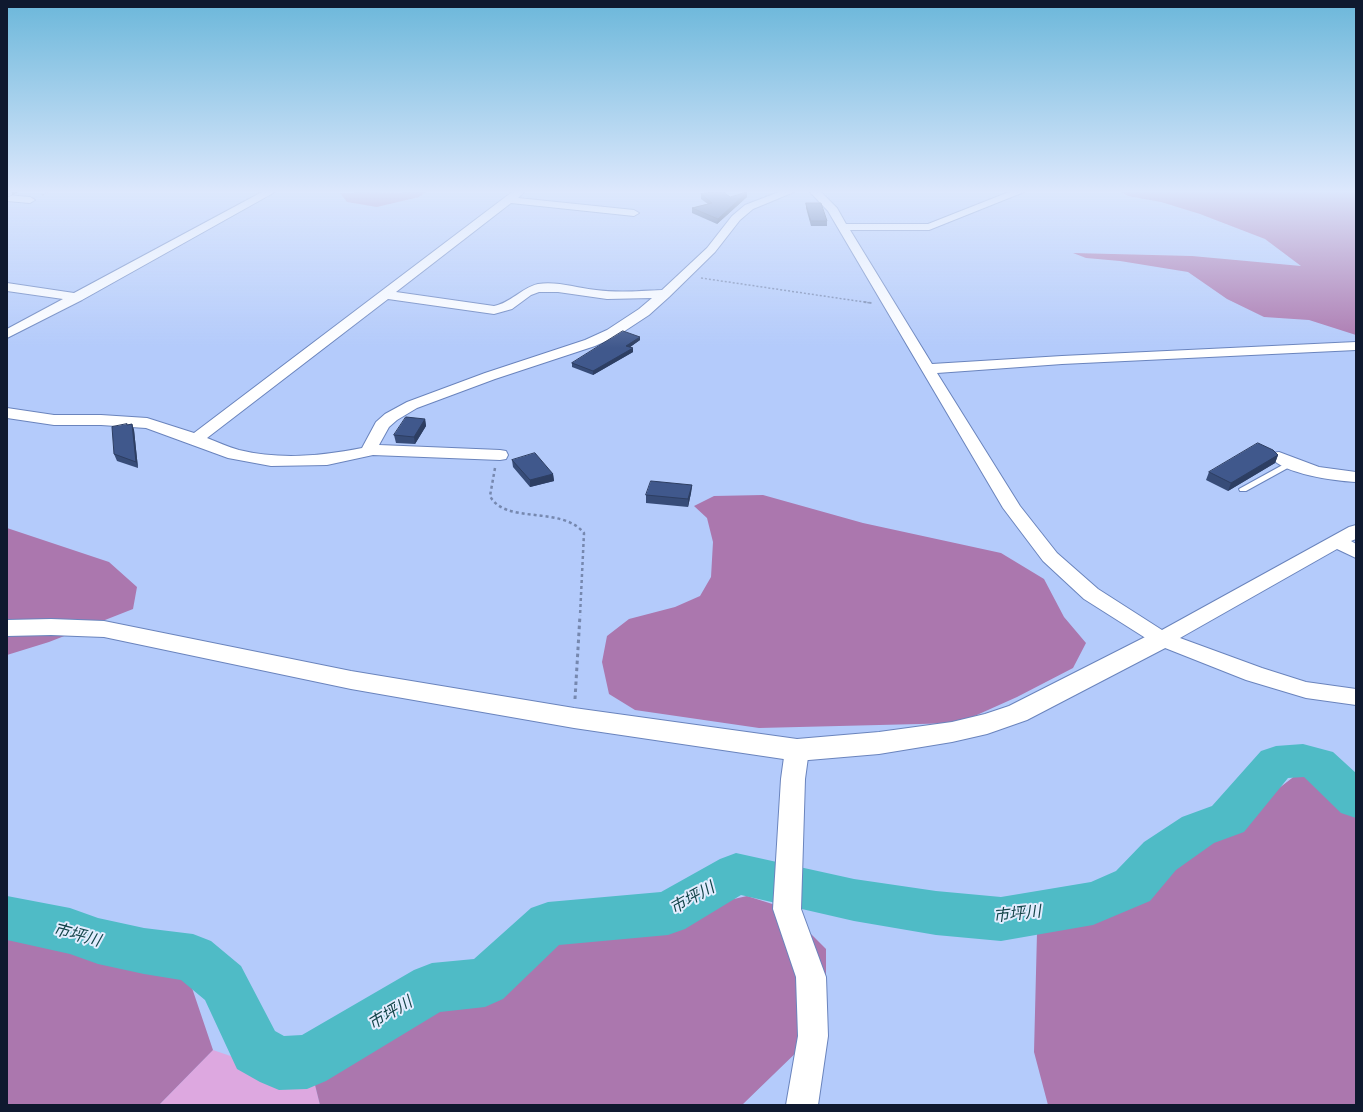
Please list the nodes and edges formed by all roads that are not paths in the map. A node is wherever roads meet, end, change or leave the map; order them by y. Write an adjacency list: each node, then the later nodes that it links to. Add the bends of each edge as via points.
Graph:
1 (175, 244): 8 (street)
2 (453, 244): 7 (street)
3 (717, 244): 6 (street)
4 (852, 244): 11 (street)
5 (7, 287): 8 (street)
6 (665, 294): 7 (street, via 587,293 544,287 531,290 506,308 494,310); 14 (street, via 626,324 597,340 406,408 382,425)
7 (388, 295): 13 (street)
8 (77, 297): 9 (street)
9 (7, 334)
10 (1356, 346): 11 (street)
11 (929, 369): 23 (street, via 964,432 1012,508 1050,557 1091,594)
12 (7, 413): 13 (street, via 54,420 147,423)
13 (196, 439): 14 (street, via 234,454 271,461 327,460)
14 (368, 451): 15 (street)
15 (500, 455)
16 (1285, 461): 17 (street, via 1333,476); 18 (lane)
17 (1356, 477)
18 (1243, 489)
19 (1356, 531): 20 (street)
20 (1338, 542): 21 (street); 23 (street)
21 (1356, 552)
22 (7, 628): 25 (street, via 104,629 351,680 574,718)
23 (1162, 639): 24 (street, via 1254,674 1306,690); 25 (street, via 1018,713 987,724 879,743)
24 (1356, 697)
25 (797, 750): 26 (street, via 787,909 810,977 813,1036)
26 (802, 1105)

